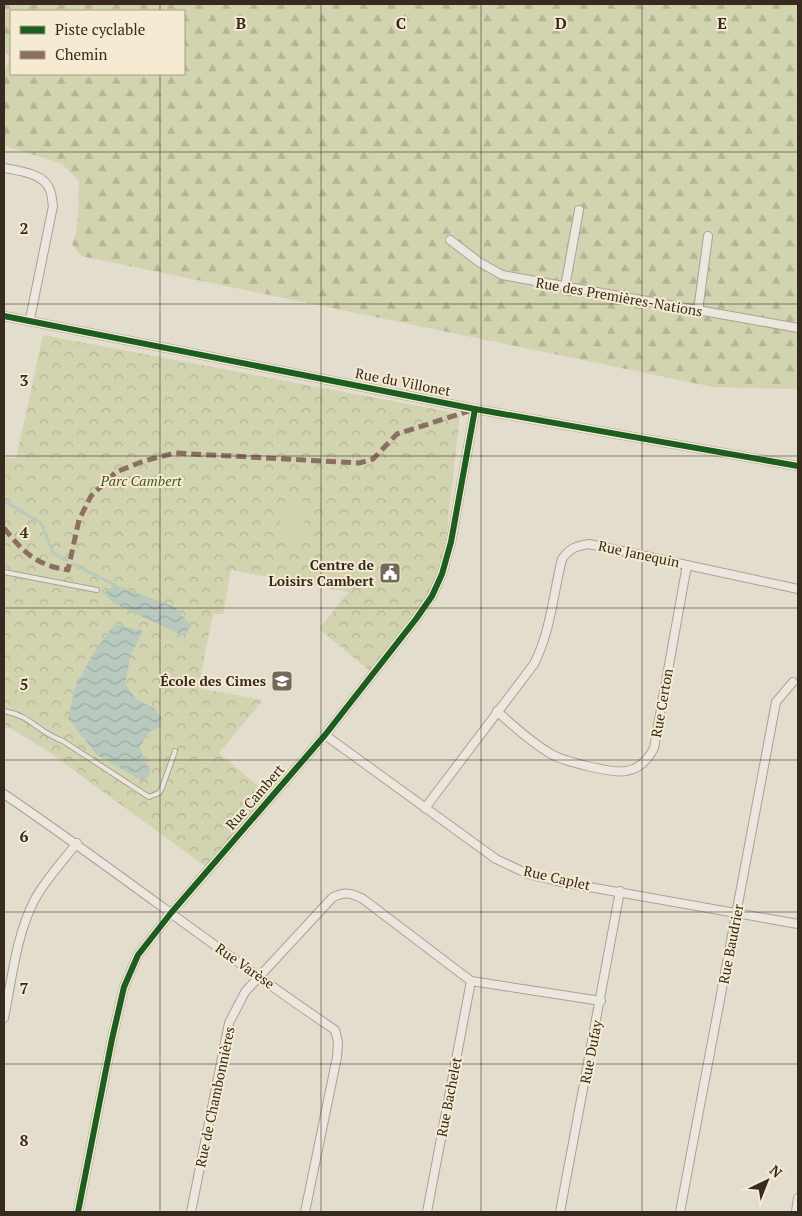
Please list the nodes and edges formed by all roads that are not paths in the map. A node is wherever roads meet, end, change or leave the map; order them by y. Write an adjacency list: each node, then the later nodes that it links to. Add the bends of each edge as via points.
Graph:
1 (4, 168): 8 (street, via 42,180 50,189 53,206)
2 (579, 210): 5 (street)
3 (708, 236): 6 (street)
4 (450, 240): 5 (street, Rue des Premières-Nations, via 502,275)
5 (564, 287): 6 (street, Rue des Premières-Nations)
6 (698, 311): 9 (street, Rue des Premières-Nations)
7 (4, 316): 8 (street, Rue du Villonet)
8 (30, 319): 10 (street, Rue du Villonet)
9 (798, 328)
10 (474, 409): 11 (street, Rue du Villonet); 19 (street, Rue Cambert, via 451,542 432,596)
11 (798, 466)
12 (687, 565): 14 (street, Rue Janequin); 17 (street, Rue Janequin, via 590,544 576,546 568,552 562,559 543,646 534,664); 17 (street, Rue Certon, via 654,748 645,762 624,772 571,762 553,755 522,734)
13 (4, 572): 15 (lane)
14 (798, 589)
15 (97, 590)
16 (793, 682): 26 (street, Rue Baudrier, via 776,702)
17 (497, 710): 22 (street, Rue Janequin)
18 (4, 711): 20 (lane, via 19,714 47,736 63,741 149,797 162,788)
19 (325, 735): 22 (street, Rue Caplet); 25 (street, Rue Cambert)
20 (175, 751)
21 (4, 794): 23 (street, Rue Varèse)
22 (424, 808): 24 (street, Rue Caplet, via 496,859 528,874)
23 (76, 843): 25 (street, Rue Varèse); 31 (street, via 36,897 27,915)
24 (620, 891): 26 (street, Rue Caplet); 30 (street, Rue Dufay)
25 (171, 913): 28 (street, Rue Varèse); 33 (street, Rue Cambert, via 138,955 124,987)
26 (738, 913): 27 (street, Rue Caplet); 38 (street, Rue Baudrier)
27 (798, 924)
28 (259, 978): 29 (street, Rue de Chambonnières, via 332,898 346,893 363,899); 34 (street, Rue de Chambonnières, via 237,1004 229,1023); 35 (street, Rue Varèse, via 335,1030 338,1042)
29 (471, 981): 30 (street, Rue de Chambonnières); 36 (street, Rue Bachelet)
30 (601, 1001): 37 (street, Rue Dufay)
31 (4, 1018)
32 (798, 1198): 39 (street)
33 (78, 1212)
34 (191, 1212)
35 (305, 1212)
36 (427, 1212)
37 (560, 1212)
38 (680, 1212)
39 (796, 1212)

